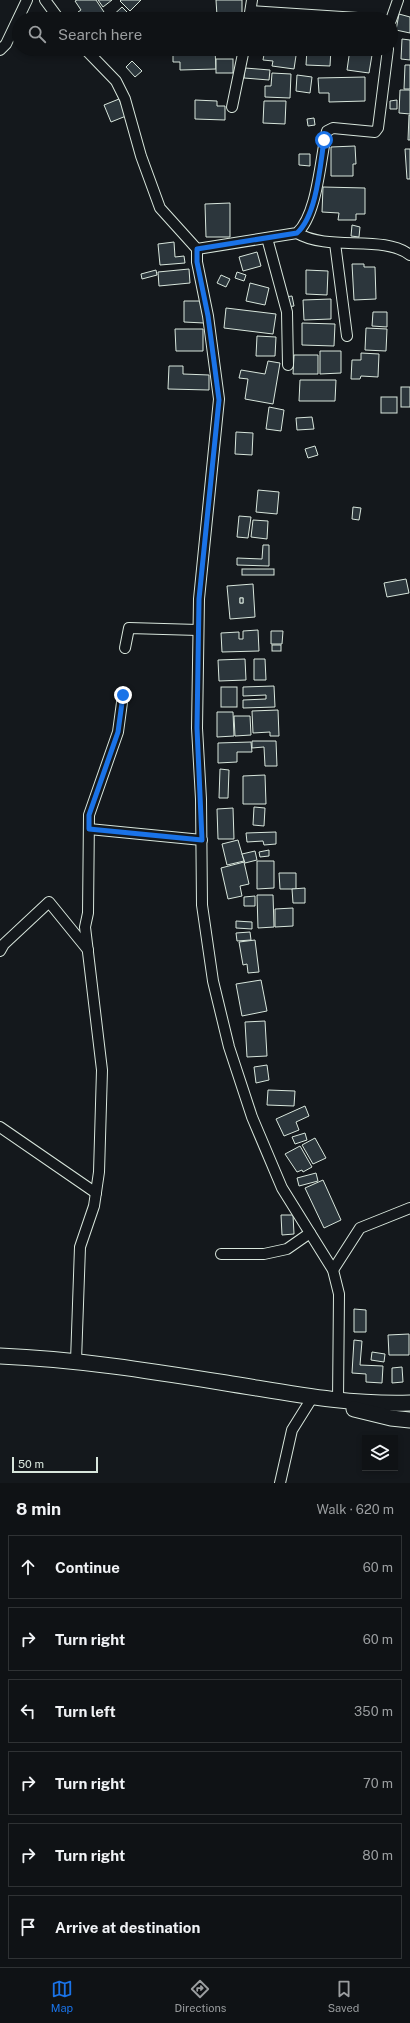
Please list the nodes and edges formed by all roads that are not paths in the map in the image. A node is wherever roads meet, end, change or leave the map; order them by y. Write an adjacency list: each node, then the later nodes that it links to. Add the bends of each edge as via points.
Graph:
1 (27, 0): 5 (street)
2 (46, 0): 6 (street)
3 (252, 0): 7 (street)
4 (398, 0): 8 (street)
5 (21, 12)
6 (54, 12)
7 (250, 12)
8 (394, 12)
9 (12, 31): 10 (street)
10 (0, 50)
11 (93, 56): 18 (street, via 116,81 125,99 141,156 160,208)
12 (243, 56): 14 (street)
13 (387, 56): 15 (street, via 378,128 375,132 333,128 327,131 318,185 309,214)
14 (232, 107)
15 (297, 233): 16 (street); 17 (street, via 306,238)
16 (267, 238): 18 (street); 21 (street, via 287,312)
17 (335, 243): 19 (street, via 396,248); 20 (street)
18 (197, 249): 22 (street, via 219,400 203,540)
19 (410, 255)
20 (347, 336)
21 (288, 365)
22 (198, 630): 23 (street, via 129,628); 26 (street, via 197,728)
23 (125, 648)
24 (123, 695): 25 (street, via 118,732 89,815)
25 (89, 829): 26 (street); 28 (street, via 88,913 85,927)
26 (202, 840): 32 (street, via 204,912 213,981 229,1047 252,1117 282,1188)
27 (1, 945): 28 (street, via 49,902)
28 (88, 950): 30 (street, via 102,1070)
29 (0, 1128): 30 (street)
30 (96, 1193): 36 (street, via 80,1247)
31 (410, 1208): 34 (street, via 360,1228)
32 (310, 1233): 33 (street, via 287,1249 264,1254); 34 (street)
33 (221, 1254)
34 (333, 1270): 38 (street, via 339,1294)
35 (0, 1356): 36 (street)
36 (76, 1361): 37 (street)
37 (312, 1398): 38 (street); 40 (street, via 365,1412); 41 (street, via 292,1430)
38 (338, 1400): 39 (street, via 360,1403)
39 (410, 1403)
40 (410, 1420)
41 (280, 1483)

